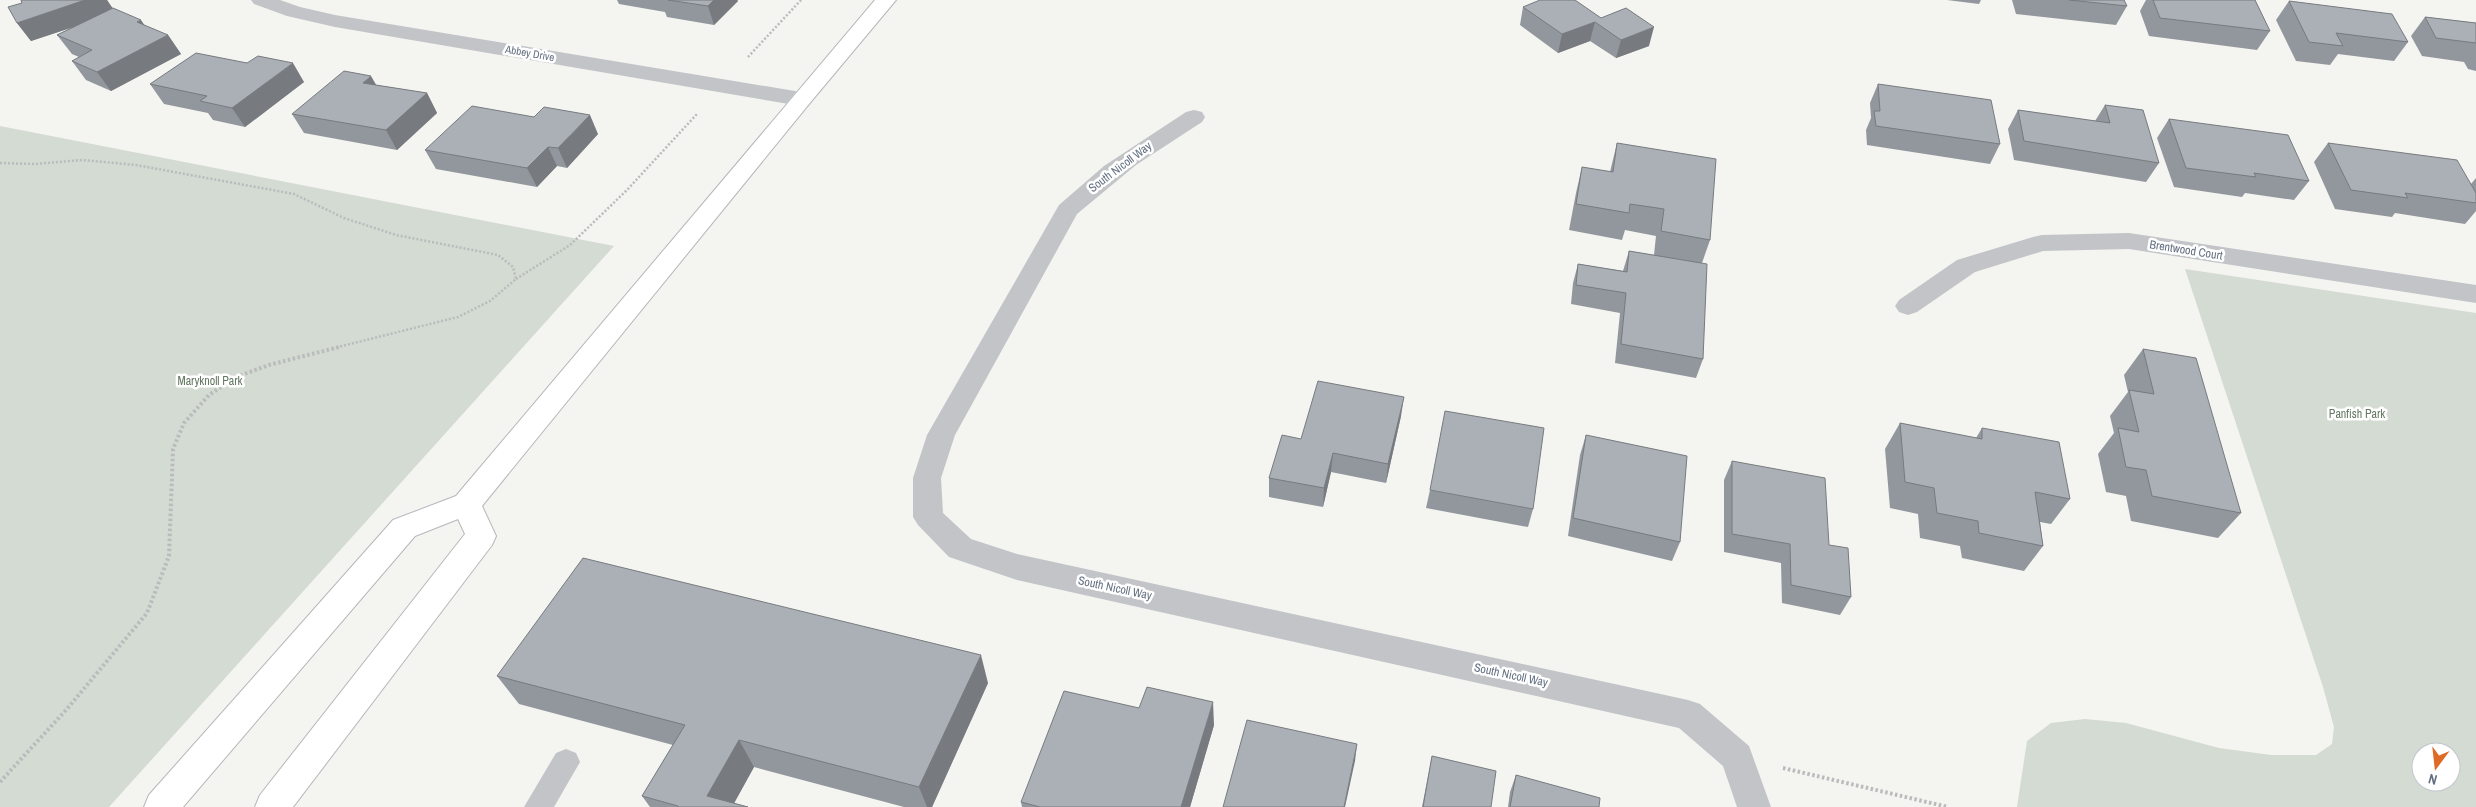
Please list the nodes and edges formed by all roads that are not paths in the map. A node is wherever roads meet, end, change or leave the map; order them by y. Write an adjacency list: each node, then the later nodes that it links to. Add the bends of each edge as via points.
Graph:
1 (261, 0): 3 (street, Abbey Drive, via 294,12 335,20)
2 (886, 0): 3 (main road)
3 (801, 99): 7 (main road)
4 (1194, 117): 12 (street, South Nicoll Way, via 1138,151 1093,185 1067,210 941,435 926,478 928,517 960,548 1017,567 1688,715 1737,758)
5 (2476, 294): 6 (street, Brentwood Court, via 2129,241 2061,242 2042,243 1966,266)
6 (1908, 306)
7 (466, 504): 9 (main road, via 404,528); 10 (main road, via 481,536)
8 (566, 762): 11 (lane)
9 (161, 807)
10 (272, 807)
11 (538, 807)
12 (1754, 807)

